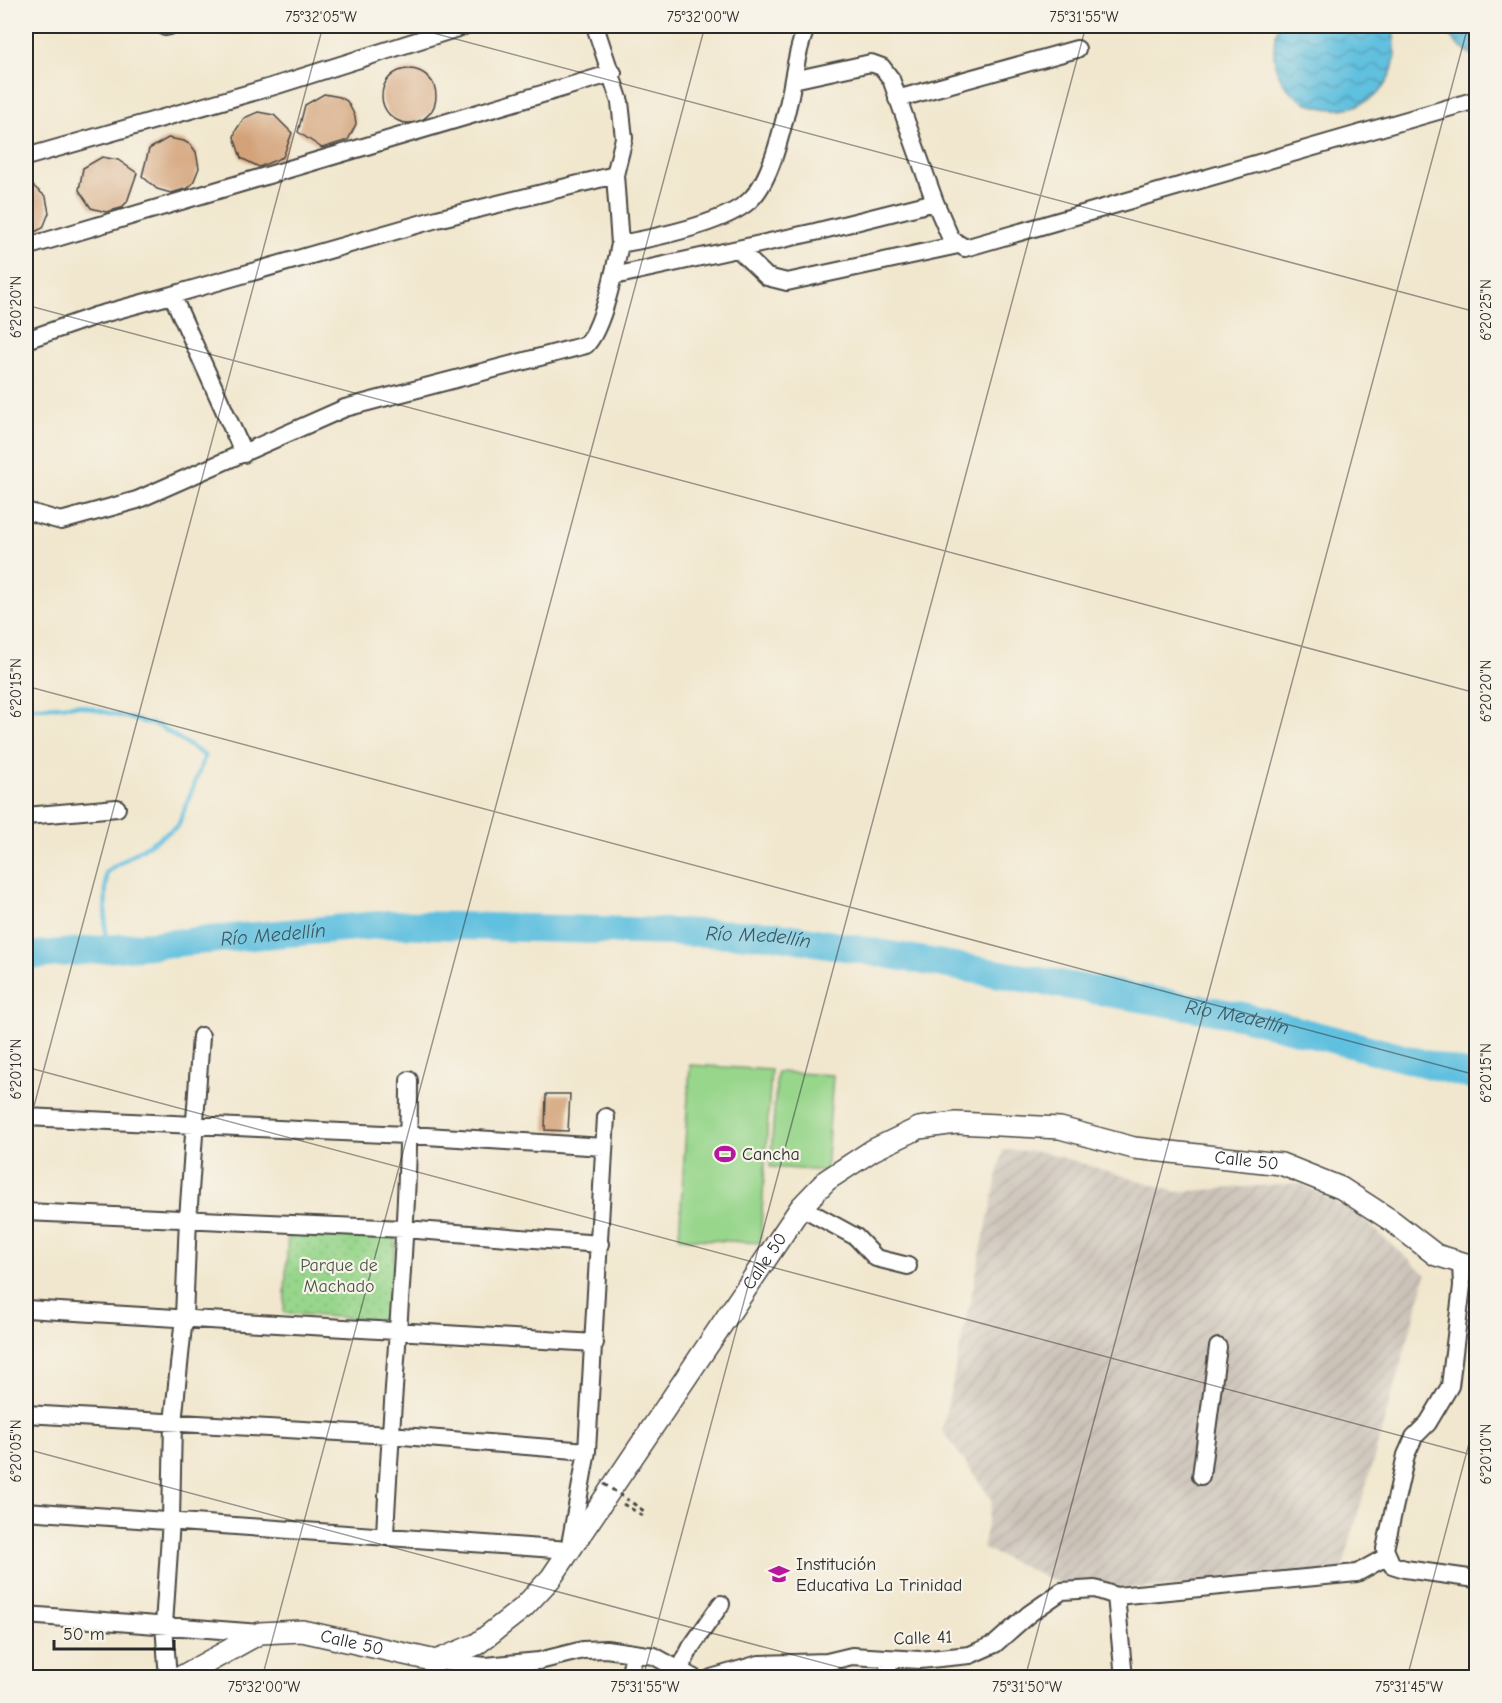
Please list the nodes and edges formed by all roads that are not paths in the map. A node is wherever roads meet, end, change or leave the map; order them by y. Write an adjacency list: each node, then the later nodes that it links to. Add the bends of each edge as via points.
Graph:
1 (464, 26): 9 (street, via 271,87)
2 (595, 26): 5 (street)
3 (807, 28): 6 (street)
4 (1077, 49): 7 (street)
5 (613, 73): 10 (street, via 624,138); 14 (street)
6 (793, 80): 7 (street, via 871,63 882,67 891,79); 12 (street, via 768,170 753,198 740,209 690,228)
7 (897, 99): 11 (street)
8 (1476, 100): 13 (street, via 981,245)
9 (26, 157)
10 (615, 175): 12 (street); 17 (street, via 437,219)
11 (935, 202): 13 (street, via 951,239); 15 (street)
12 (620, 244): 16 (street)
13 (958, 245): 15 (street, via 787,282 767,277)
14 (26, 247)
15 (738, 249): 16 (street)
16 (614, 276): 19 (street, via 595,336 586,345 345,408)
17 (172, 295): 18 (street); 19 (street)
18 (26, 340)
19 (244, 454): 20 (street, via 137,500 61,521)
20 (26, 511)
21 (117, 808): 22 (street)
22 (26, 816)
23 (201, 1036): 27 (street)
24 (409, 1080): 28 (street)
25 (26, 1117): 27 (street)
26 (606, 1117): 29 (street)
27 (193, 1126): 28 (street); 32 (street)
28 (409, 1135): 29 (street); 33 (street)
29 (604, 1147): 34 (street)
30 (801, 1207): 35 (street, via 856,1237 876,1258); 36 (main road, Calle 50, via 827,1180 873,1150 919,1128 956,1123 1060,1128 1134,1148 1281,1164 1341,1188 1436,1255); 50 (main road, Calle 50)
31 (26, 1212): 32 (street)
32 (188, 1219): 33 (street); 38 (street)
33 (405, 1229): 34 (street); 39 (street)
34 (600, 1244): 40 (street)
35 (908, 1266)
36 (1469, 1266): 51 (street, via 1462,1286 1450,1386 1406,1455 1384,1549)
37 (26, 1309): 38 (street)
38 (184, 1317): 39 (street); 43 (street)
39 (399, 1332): 40 (street); 44 (street)
40 (595, 1342): 45 (street)
41 (1218, 1347): 46 (street)
42 (26, 1414): 43 (street)
43 (173, 1423): 44 (street); 48 (street)
44 (390, 1435): 45 (street); 49 (street)
45 (587, 1451): 50 (street)
46 (1201, 1476)
47 (26, 1511): 48 (street)
48 (171, 1520): 49 (street); 56 (street)
49 (385, 1535): 50 (street)
50 (569, 1550): 60 (main road, Calle 50, via 523,1608 477,1644)
51 (1386, 1557): 52 (street, via 1405,1569); 53 (street, Calle 41, via 1357,1574)
52 (1476, 1579)
53 (1116, 1596): 59 (street, Calle 41, via 1095,1589 1062,1591 983,1650 948,1659); 67 (street)
54 (721, 1604): 61 (street, via 691,1647)
55 (26, 1615): 56 (street)
56 (164, 1624): 57 (street); 62 (street)
57 (260, 1633): 60 (main road, Calle 50, via 302,1631); 63 (main road, Calle 50)
58 (634, 1654): 60 (street, via 583,1650 539,1661 486,1666); 61 (street, via 654,1656); 64 (street)
59 (887, 1659): 65 (street, Calle 41, via 852,1656 827,1662 759,1664); 66 (street)
60 (436, 1661)
61 (687, 1674)
62 (168, 1677)
63 (179, 1677)
64 (629, 1677)
65 (711, 1677)
66 (890, 1677)
67 (1124, 1677)

